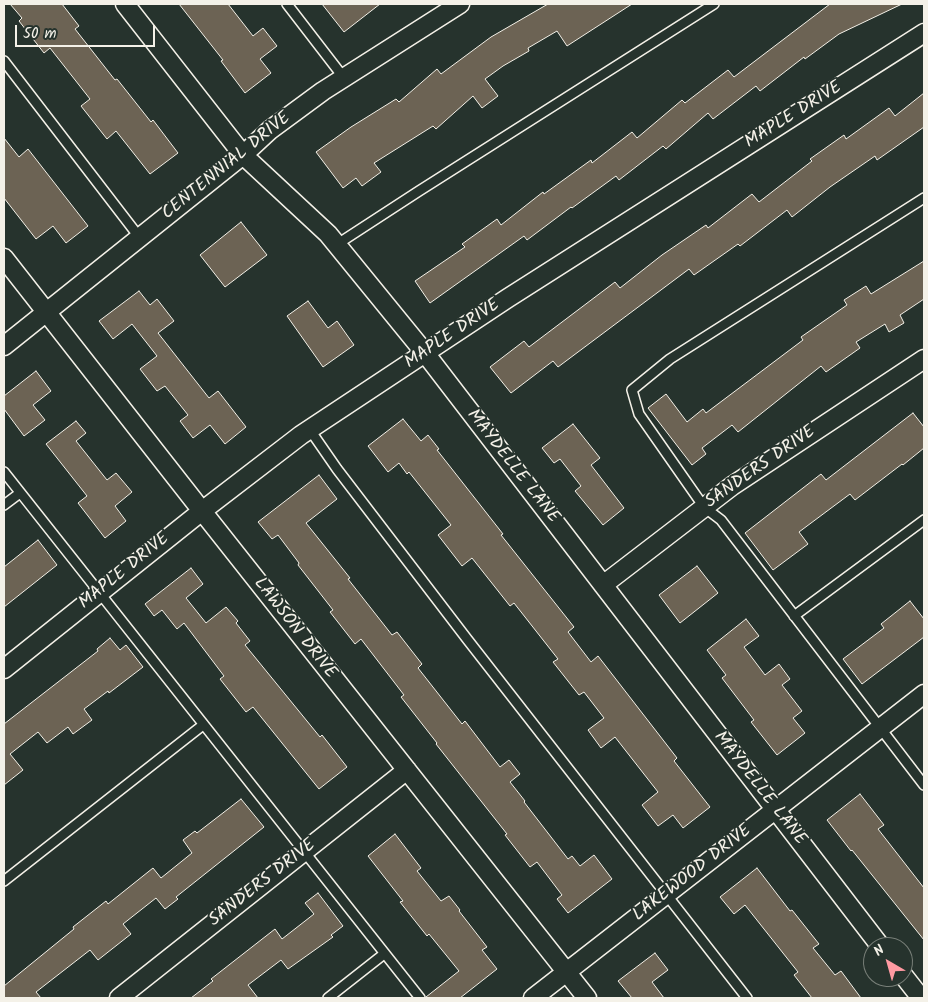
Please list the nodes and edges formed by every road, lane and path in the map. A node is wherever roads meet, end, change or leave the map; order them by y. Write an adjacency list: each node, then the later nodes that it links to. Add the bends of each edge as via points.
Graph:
1 (125, 4): 8 (street, MAYDELLE LANE)
2 (287, 4): 7 (lane)
3 (714, 4): 11 (lane)
4 (451, 6): 7 (street, CENTENNIAL DRIVE)
5 (924, 33): 15 (street, MAPLE DRIVE)
6 (4, 61): 10 (lane)
7 (344, 78): 8 (street, CENTENNIAL DRIVE, via 270,130)
8 (243, 155): 10 (street, CENTENNIAL DRIVE); 11 (street, MAYDELLE LANE)
9 (924, 198): 21 (lane, via 670,359 632,390 639,414)
10 (140, 238): 13 (street, CENTENNIAL DRIVE)
11 (336, 245): 15 (street, MAYDELLE LANE)
12 (4, 258): 13 (street, LAWSON DRIVE)
13 (47, 313): 14 (street, CENTENNIAL DRIVE); 22 (street, LAWSON DRIVE)
14 (4, 346)
15 (425, 353): 17 (street, MAPLE DRIVE); 24 (street, MAYDELLE LANE)
16 (924, 359): 21 (street, SANDERS DRIVE)
17 (310, 430): 22 (street, MAPLE DRIVE); 36 (lane, via 336,469)
18 (4, 472): 19 (lane)
19 (20, 492): 20 (lane); 25 (lane)
20 (4, 505)
21 (704, 507): 24 (street, SANDERS DRIVE); 26 (lane, via 721,520)
22 (202, 511): 25 (street, MAPLE DRIVE); 31 (street, LAWSON DRIVE)
23 (924, 520): 26 (lane)
24 (603, 585): 33 (street, MAYDELLE LANE)
25 (98, 593): 27 (street, MAPLE DRIVE); 29 (lane)
26 (794, 616): 30 (lane)
27 (4, 669)
28 (924, 694): 30 (street, LAKEWOOD DRIVE)
29 (203, 725): 34 (lane); 35 (lane)
30 (880, 728): 32 (lane); 33 (street, LAKEWOOD DRIVE)
31 (407, 770): 34 (street, SANDERS DRIVE); 39 (street, LAWSON DRIVE)
32 (924, 785)
33 (775, 810): 36 (street, LAKEWOOD DRIVE); 37 (street, MAYDELLE LANE)
34 (304, 852): 38 (lane); 41 (street, SANDERS DRIVE)
35 (4, 881)
36 (666, 895): 39 (street, LAKEWOOD DRIVE); 46 (lane)
37 (873, 937)
38 (384, 954): 42 (lane); 43 (lane)
39 (567, 972): 44 (street, LAKEWOOD DRIVE); 45 (street, LAWSON DRIVE)
40 (912, 987): 47 (street)
41 (119, 998)
42 (328, 998)
43 (420, 998)
44 (533, 998)
45 (587, 998)
46 (747, 998)
47 (921, 998)

